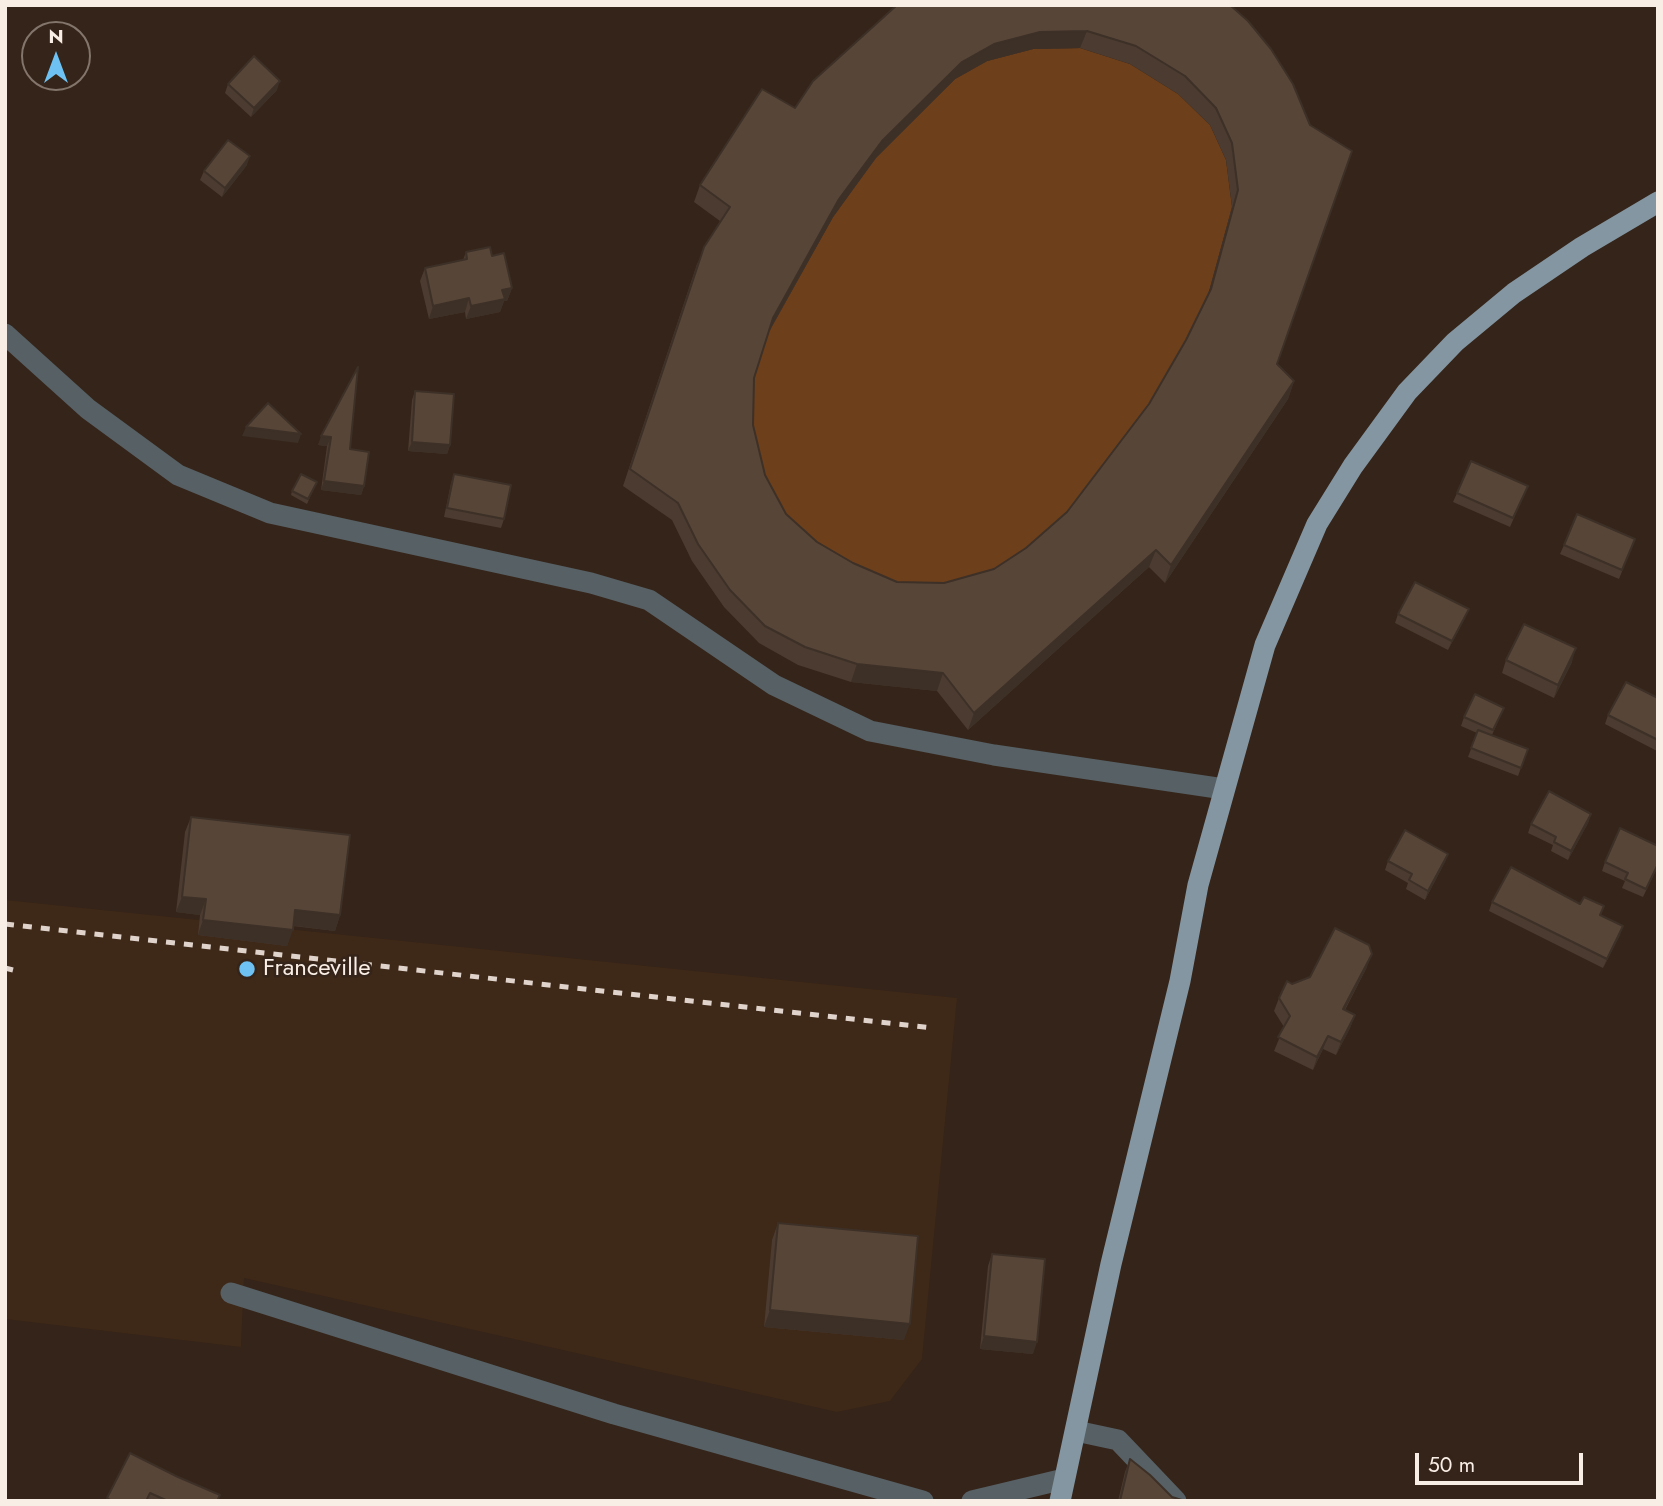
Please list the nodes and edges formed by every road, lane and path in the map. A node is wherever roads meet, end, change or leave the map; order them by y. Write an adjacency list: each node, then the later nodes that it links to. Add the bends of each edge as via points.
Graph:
1 (1658, 202): 3 (main road, via 1514,293 1455,342 1406,392 1317,524 1265,645)
2 (6, 336): 3 (street, via 88,409 178,475 270,513 591,583 649,600 774,685 870,731 994,755)
3 (1224, 789): 5 (main road, via 1198,886)
4 (231, 1293): 7 (street, via 614,1413)
5 (1076, 1431): 6 (main road); 10 (street, via 1118,1440)
6 (1065, 1479): 8 (street); 9 (main road)
7 (923, 1501)
8 (972, 1501)
9 (1060, 1501)
10 (1176, 1501)

